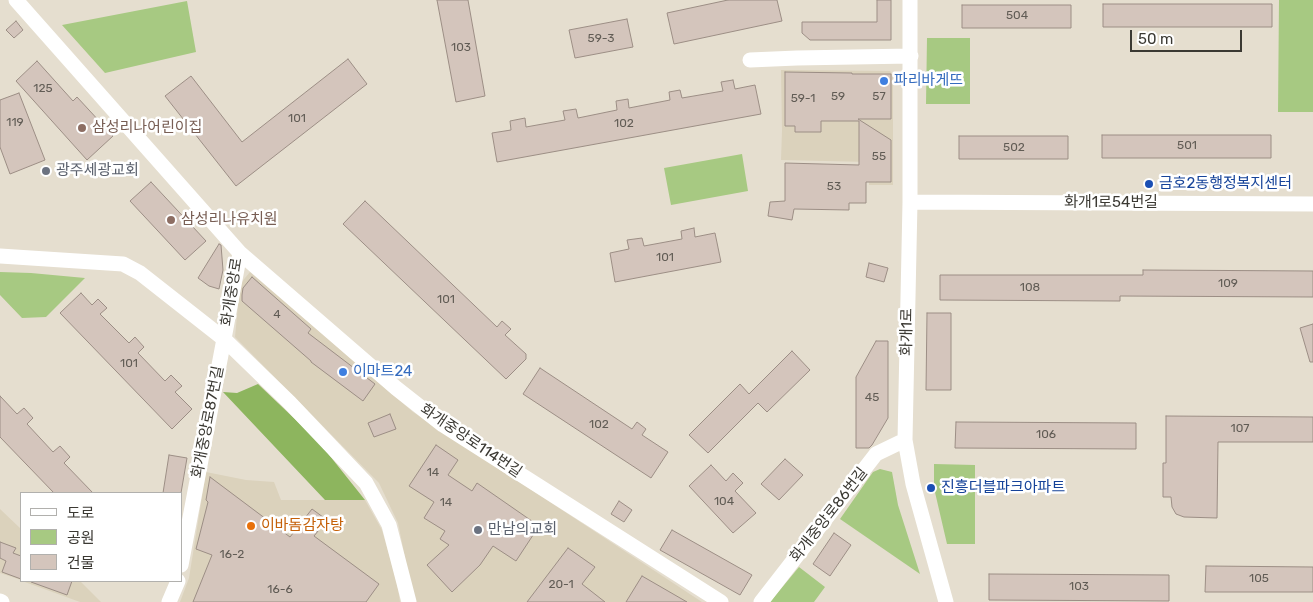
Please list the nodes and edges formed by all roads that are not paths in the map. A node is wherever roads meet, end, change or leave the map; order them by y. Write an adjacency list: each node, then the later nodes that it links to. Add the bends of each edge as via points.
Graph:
1 (16, 0): 7 (street, 화개중앙로)
2 (910, 0): 3 (street, 화개1로)
3 (911, 56): 4 (street); 5 (street, 화개1로)
4 (750, 60)
5 (910, 202): 6 (street, 화개1로54번길); 10 (street, 화개1로)
6 (1313, 204)
7 (240, 253): 9 (street, 화개중앙로); 15 (street, 화개중앙로114번길, via 443,426)
8 (0, 256): 9 (street, via 123,264 140,273)
9 (224, 339): 11 (street, 화개중앙로87번길); 14 (street, 화개중앙로, via 366,484 389,525)
10 (905, 440): 16 (street, 화개중앙로86번길, via 876,454); 17 (street, 화개1로, via 913,484)
11 (182, 560)
12 (178, 582): 13 (street)
13 (169, 602)
14 (409, 602)
15 (721, 602)
16 (761, 602)
17 (946, 602)

